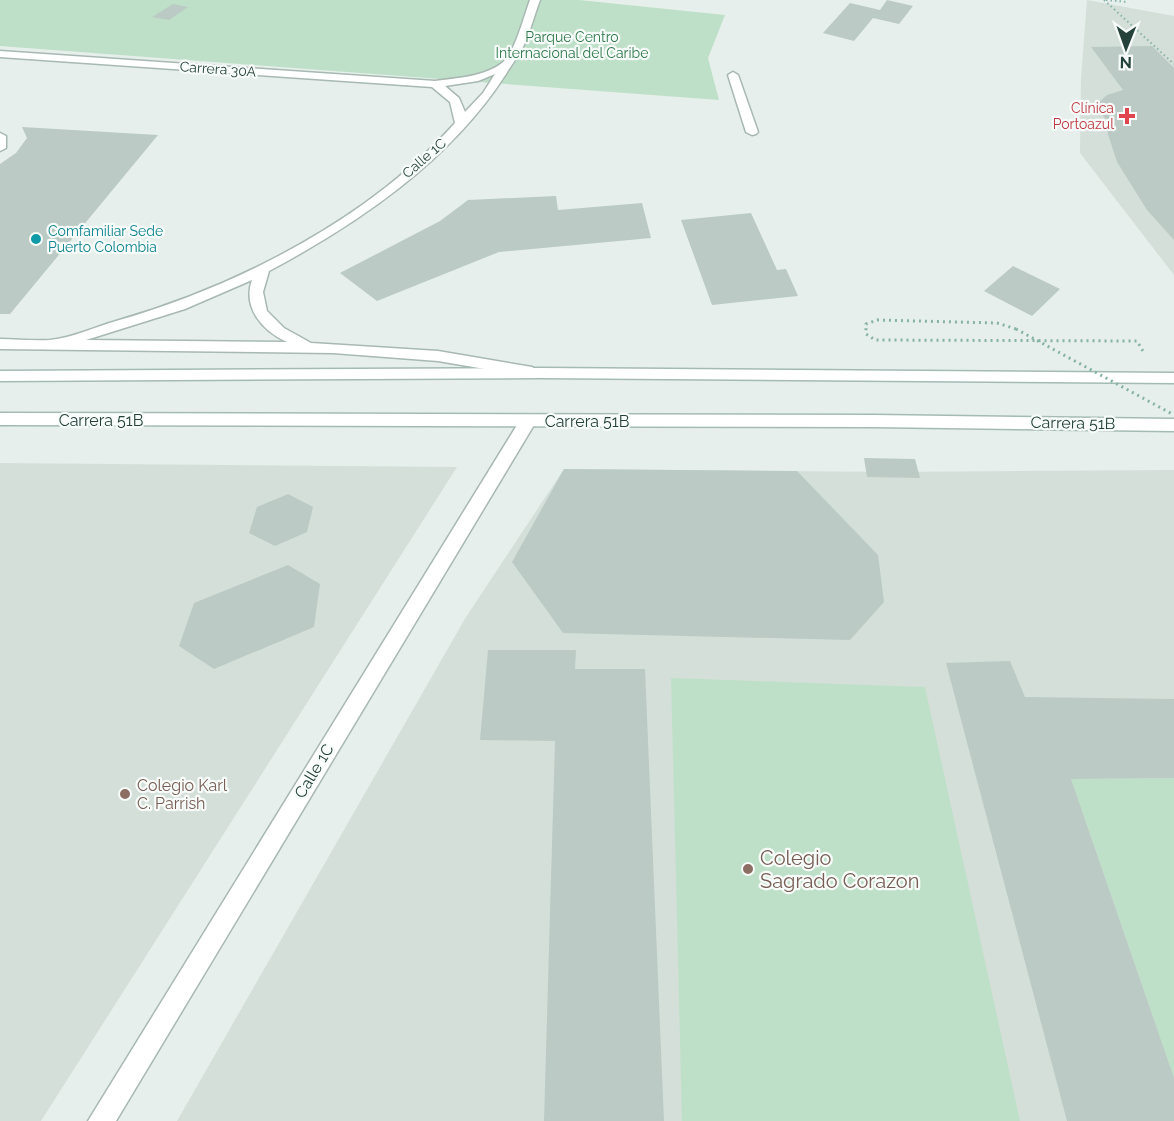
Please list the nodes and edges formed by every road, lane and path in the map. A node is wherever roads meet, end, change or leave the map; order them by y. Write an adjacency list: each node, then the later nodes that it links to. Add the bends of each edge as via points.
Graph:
1 (535, 0): 5 (street, Calle 1C)
2 (1103, 0): 3 (path); 6 (path)
3 (1128, 2)
4 (0, 54): 8 (street, Carrera 30A)
5 (510, 63): 8 (street, Carrera 30A, via 478,78); 9 (street, Calle 1C)
6 (1174, 64)
7 (733, 75): 10 (street)
8 (435, 84): 9 (street, via 457,102)
9 (460, 126): 13 (street, Calle 1C, via 360,210)
10 (752, 132)
11 (0, 136): 12 (street)
12 (0, 148)
13 (263, 270): 15 (street, Calle 1C, via 199,299); 16 (street, via 256,293 262,316 282,335)
14 (0, 344): 15 (street)
15 (50, 345): 16 (street)
16 (313, 348): 17 (street, via 438,356)
17 (540, 373): 18 (street); 19 (street)
18 (0, 376)
19 (1167, 378): 20 (path, bridge, via 1137,341 875,340 866,334 866,324 877,320 997,323 1016,328)
20 (1174, 415)
21 (0, 419): 22 (street, Carrera 51B)
22 (528, 421): 23 (street, Carrera 51B); 24 (street, Calle 1C)
23 (1174, 424)
24 (101, 1121)

